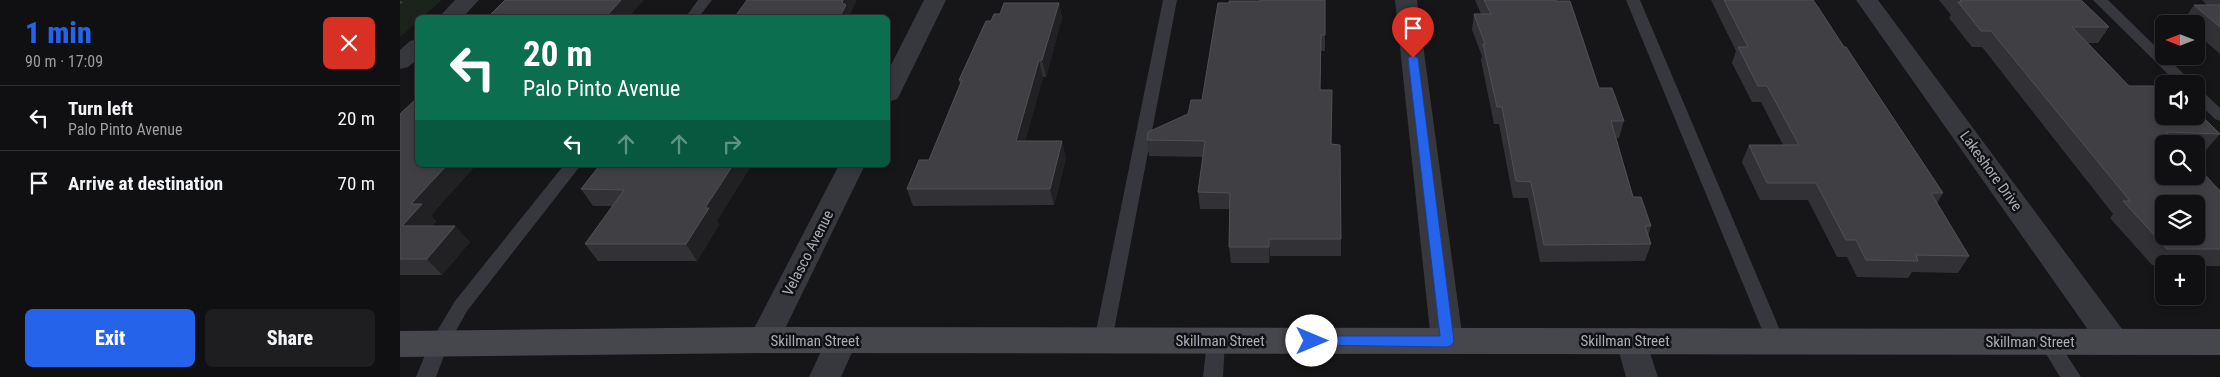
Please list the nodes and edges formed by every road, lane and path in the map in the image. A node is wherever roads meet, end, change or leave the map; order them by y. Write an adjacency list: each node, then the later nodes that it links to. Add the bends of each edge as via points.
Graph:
1 (404, 0): 10 (path)
2 (468, 0): 11 (street)
3 (705, 0): 12 (lane)
4 (935, 0): 16 (street)
5 (1170, 0): 23 (lane)
6 (1406, 0): 25 (street)
7 (1634, 0): 27 (lane)
8 (1867, 0): 29 (street, Lakeshore Drive)
9 (2100, 0): 15 (lane)
10 (400, 3)
11 (452, 15)
12 (693, 15)
13 (415, 49): 14 (street)
14 (400, 62)
15 (2178, 75)
16 (890, 90)
17 (2205, 102): 18 (lane)
18 (2220, 116)
19 (572, 167): 31 (lane, via 461,306)
20 (851, 167): 21 (street, Velasco Avenue)
21 (764, 340): 22 (main road, Skillman Street); 31 (main road, Skillman Street)
22 (841, 341): 23 (main road, Skillman Street); 34 (street)
23 (1103, 341): 24 (main road, Skillman Street)
24 (1216, 341): 25 (main road, Skillman Street); 35 (lane)
25 (1447, 341): 26 (main road, Skillman Street)
26 (1632, 341): 27 (main road, Skillman Street); 36 (street)
27 (1776, 342): 28 (main road, Skillman Street)
28 (2048, 342): 29 (main road, Skillman Street); 37 (lane)
29 (2114, 342): 30 (main road, Skillman Street)
30 (2220, 342)
31 (439, 343): 32 (main road, Skillman Street); 33 (lane)
32 (400, 344)
33 (426, 377)
34 (825, 377)
35 (1213, 377)
36 (1642, 377)
37 (2071, 377)

